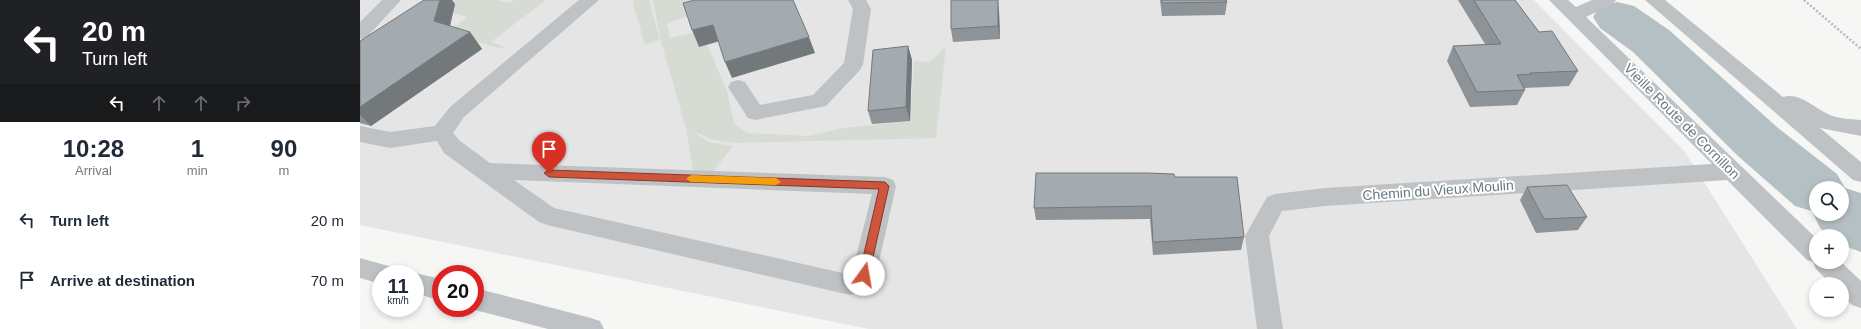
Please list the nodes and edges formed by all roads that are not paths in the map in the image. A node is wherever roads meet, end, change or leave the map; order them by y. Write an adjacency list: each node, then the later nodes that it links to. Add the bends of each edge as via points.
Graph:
1 (392, 0): 9 (street)
2 (590, 0): 12 (street, via 457,112)
3 (856, 0): 10 (street, via 862,9 853,65 819,101 755,113)
4 (1558, 0): 8 (street, Vieille Route de Cornillon)
5 (1607, 0): 8 (street)
6 (1654, 0): 16 (street)
7 (1674, 0): 11 (street, via 1770,90 1826,122)
8 (1574, 15): 15 (street, Vieille Route de Cornillon)
9 (360, 33)
10 (738, 87)
11 (1861, 128)
12 (442, 133): 13 (street, via 390,140); 14 (street, via 452,147)
13 (360, 134)
14 (485, 171): 14 (street, via 547,216 850,285 864,275 885,186)
15 (1733, 171): 17 (street, Vieille Route de Cornillon); 24 (street, Chemin du Vieux Moulin, via 1325,197 1275,203 1257,236)
16 (1861, 174)
17 (1809, 246)
18 (360, 268): 20 (street)
19 (1832, 269): 21 (street)
20 (372, 271)
21 (1861, 297)
22 (484, 301): 23 (street)
23 (591, 329)
24 (1270, 329)

